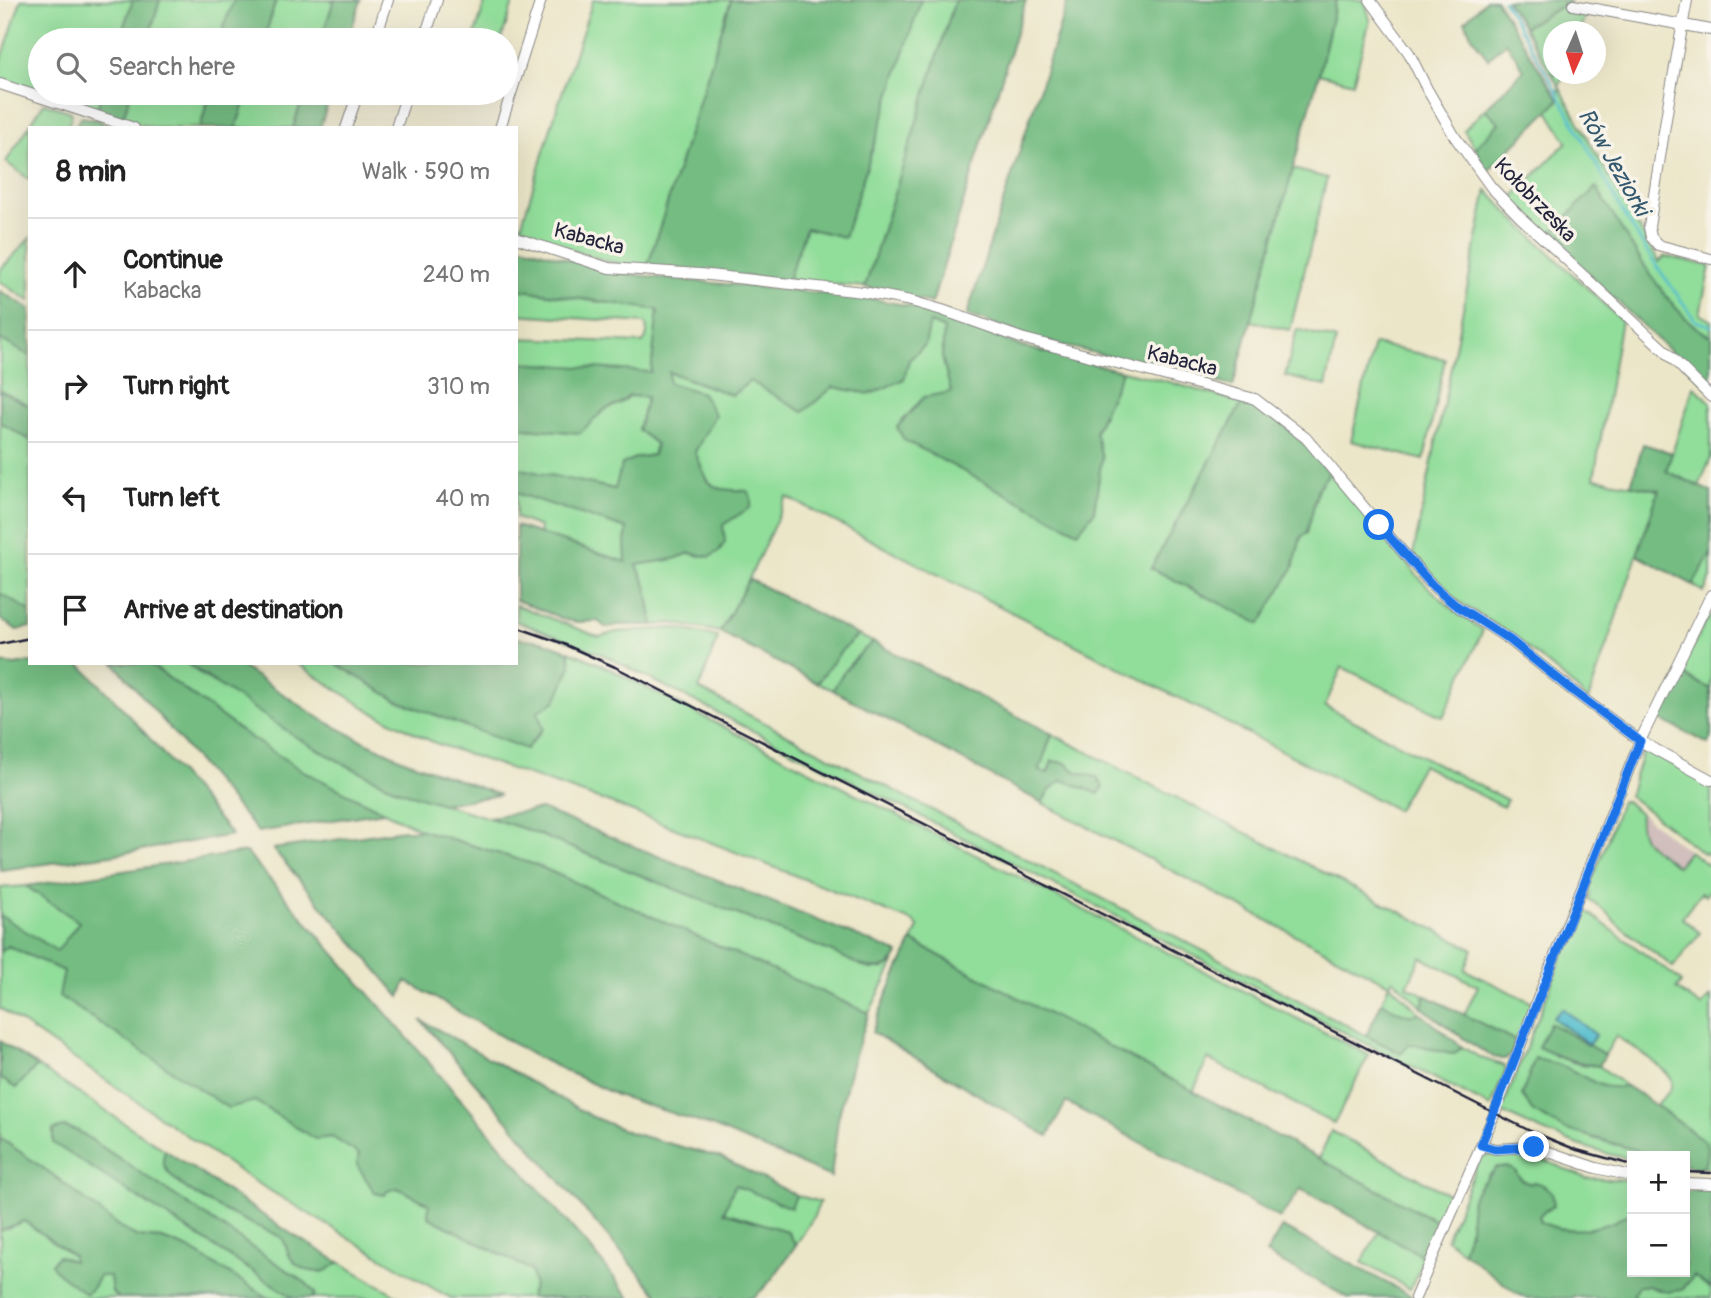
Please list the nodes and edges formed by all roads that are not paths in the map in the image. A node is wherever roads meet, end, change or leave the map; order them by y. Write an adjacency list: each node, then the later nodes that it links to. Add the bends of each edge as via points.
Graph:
1 (388, 0): 8 (street)
2 (437, 0): 9 (street)
3 (541, 0): 11 (street)
4 (1370, 0): 24 (street, Kołobrzeska, via 1409,53 1455,137 1491,187)
5 (1687, 0): 7 (street)
6 (1573, 5): 7 (street)
7 (1682, 24): 10 (street); 23 (street, via 1648,227 1662,248)
8 (379, 28)
9 (428, 28)
10 (1711, 30)
11 (518, 72)
12 (0, 84): 13 (street)
13 (28, 93)
14 (64, 105): 18 (street)
15 (354, 105): 19 (street)
16 (403, 105): 20 (street)
17 (507, 105): 21 (street)
18 (128, 126)
19 (347, 126)
20 (397, 126)
21 (501, 126)
22 (518, 239): 26 (street, Kabacka, via 610,268 700,274 911,301 1021,338 1255,399 1306,438 1443,595 1510,640)
23 (1711, 259)
24 (1711, 397)
25 (1711, 595): 26 (street)
26 (1640, 741): 27 (street, Kabacka); 28 (street)
27 (1711, 780)
28 (1481, 1145): 29 (street, via 1534,1147); 32 (street)
29 (1627, 1175)
30 (1690, 1183): 31 (street)
31 (1711, 1184)
32 (1415, 1298)

